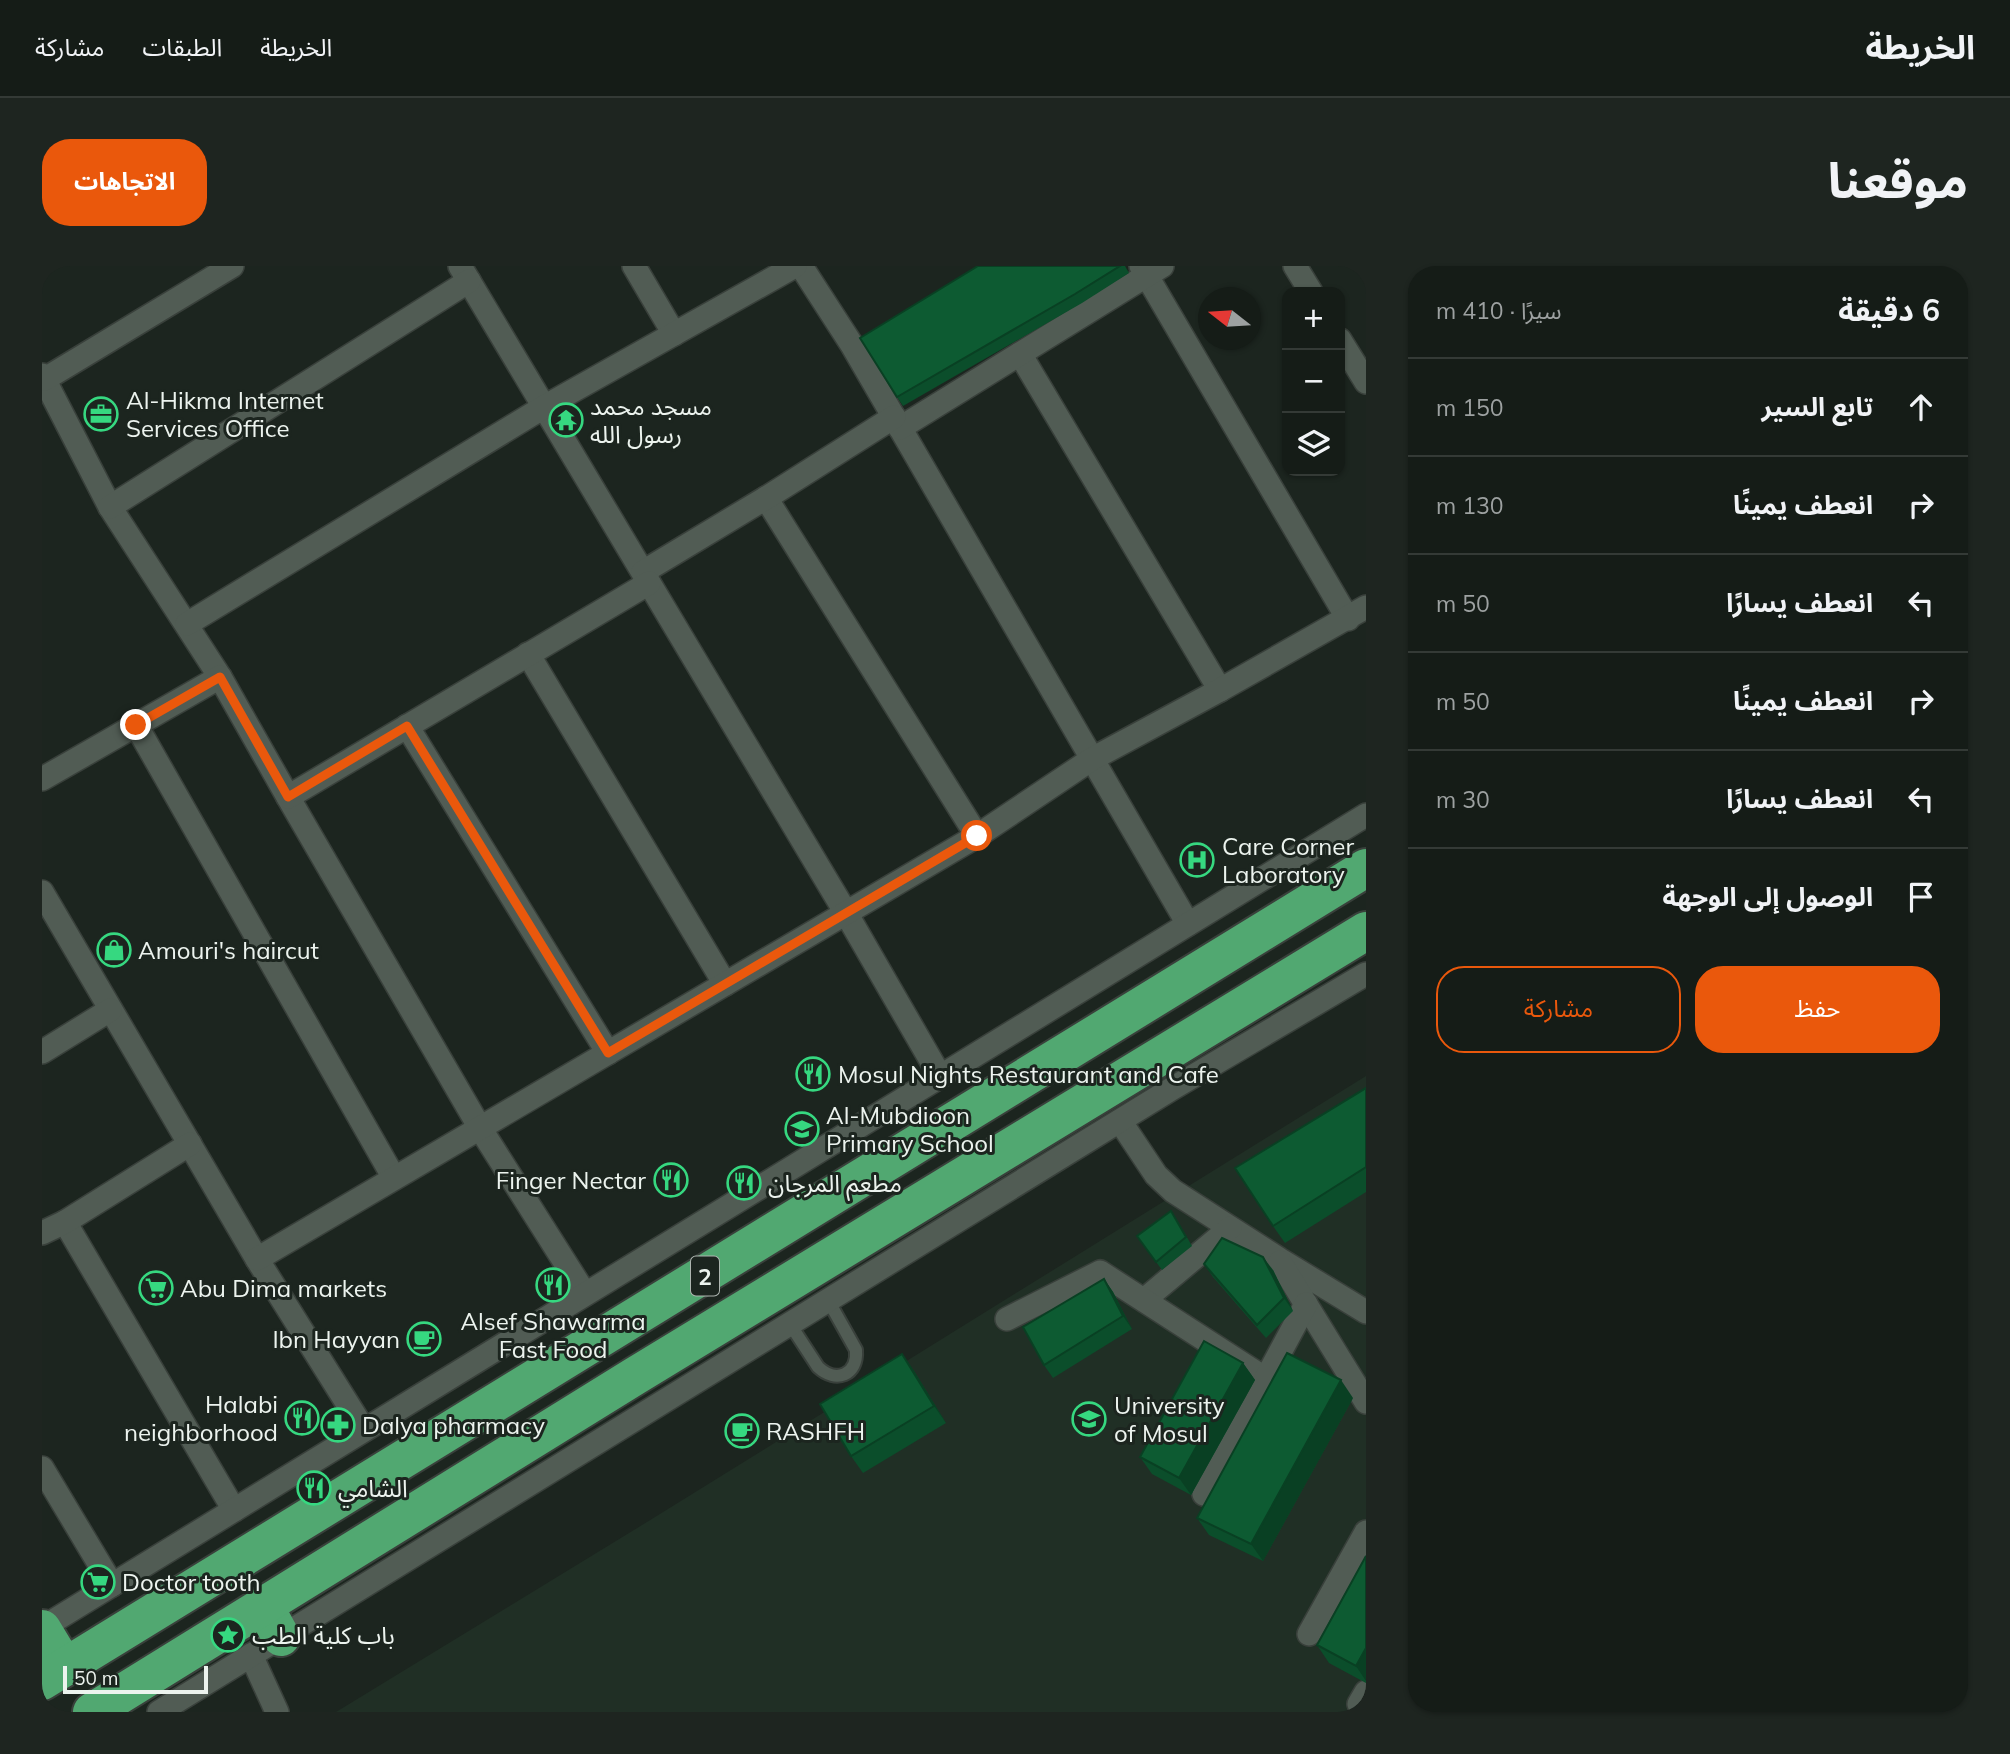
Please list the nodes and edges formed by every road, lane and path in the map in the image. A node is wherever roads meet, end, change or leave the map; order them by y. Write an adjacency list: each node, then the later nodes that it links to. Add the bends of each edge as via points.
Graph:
1 (232, 266): 14 (street)
2 (634, 266): 10 (street)
3 (795, 266): 10 (street)
4 (801, 266): 11 (street)
5 (1294, 266): 8 (street)
6 (1150, 269): 13 (street); 21 (street)
7 (465, 274): 16 (street); 19 (street)
8 (1308, 287)
9 (875, 330): 11 (street)
10 (674, 334): 16 (street)
11 (852, 345): 17 (street)
12 (1345, 348): 15 (street)
13 (1020, 354): 17 (street); 25 (street)
14 (43, 377): 19 (street)
15 (1366, 382)
16 (544, 407): 20 (street); 22 (street)
17 (897, 423): 18 (street); 28 (street)
18 (766, 498): 20 (street); 32 (street)
19 (110, 507): 22 (street)
20 (646, 577): 23 (street); 35 (street)
21 (1357, 613): 25 (street)
22 (187, 624): 24 (street)
23 (528, 653): 27 (street); 39 (street)
24 (220, 677): 26 (street); 30 (street)
25 (1220, 690): 28 (street)
26 (136, 725): 29 (street); 47 (street)
27 (407, 726): 30 (street); 42 (street)
28 (1092, 759): 32 (street); 36 (street)
29 (42, 779)
30 (288, 797): 45 (street)
31 (1366, 815): 36 (street)
32 (977, 836): 35 (street)
33 (1366, 868): 60 (highway, 2)
34 (42, 892): 40 (street)
35 (846, 913): 39 (street); 43 (street)
36 (1188, 924): 43 (street)
37 (1366, 931): 61 (highway, 2)
38 (1366, 974): 44 (street)
39 (725, 984): 42 (street)
40 (110, 1010): 41 (street); 46 (street)
41 (42, 1052)
42 (608, 1053): 45 (street)
43 (940, 1076): 53 (street)
44 (1120, 1121): 49 (street, via 1164,1183); 54 (street)
45 (480, 1128): 47 (street); 53 (street)
46 (190, 1144): 48 (street); 51 (street)
47 (394, 1178): 51 (street)
48 (65, 1222): 50 (street); 67 (street)
49 (1230, 1228): 52 (street); 55 (street)
50 (42, 1233)
51 (257, 1259): 64 (street)
52 (1279, 1259): 56 (street); 57 (street)
53 (585, 1294): 64 (street)
54 (828, 1300): 59 (street); 59 (lane, via 856,1350 857,1358 848,1372 840,1376 824,1373)
55 (1144, 1300): 58 (street, via 1100,1272); 62 (street)
56 (1306, 1304): 62 (street); 63 (street)
57 (1366, 1312)
58 (1007, 1319)
59 (790, 1324): 71 (street)
60 (610, 1334): 61 (highway); 73 (highway, 2)
61 (635, 1376): 71 (highway, 2)
62 (1266, 1379): 66 (street)
63 (1366, 1402)
64 (364, 1430): 67 (street)
65 (42, 1468): 69 (street)
66 (1205, 1494)
67 (233, 1510): 69 (street)
68 (1366, 1532): 72 (street)
69 (112, 1585): 70 (street)
70 (42, 1628): 73 (highway)
71 (265, 1633): 74 (highway, 2); 75 (street); 76 (street)
72 (1309, 1634)
73 (53, 1674)
74 (92, 1712)
75 (159, 1712)
76 (277, 1712)

